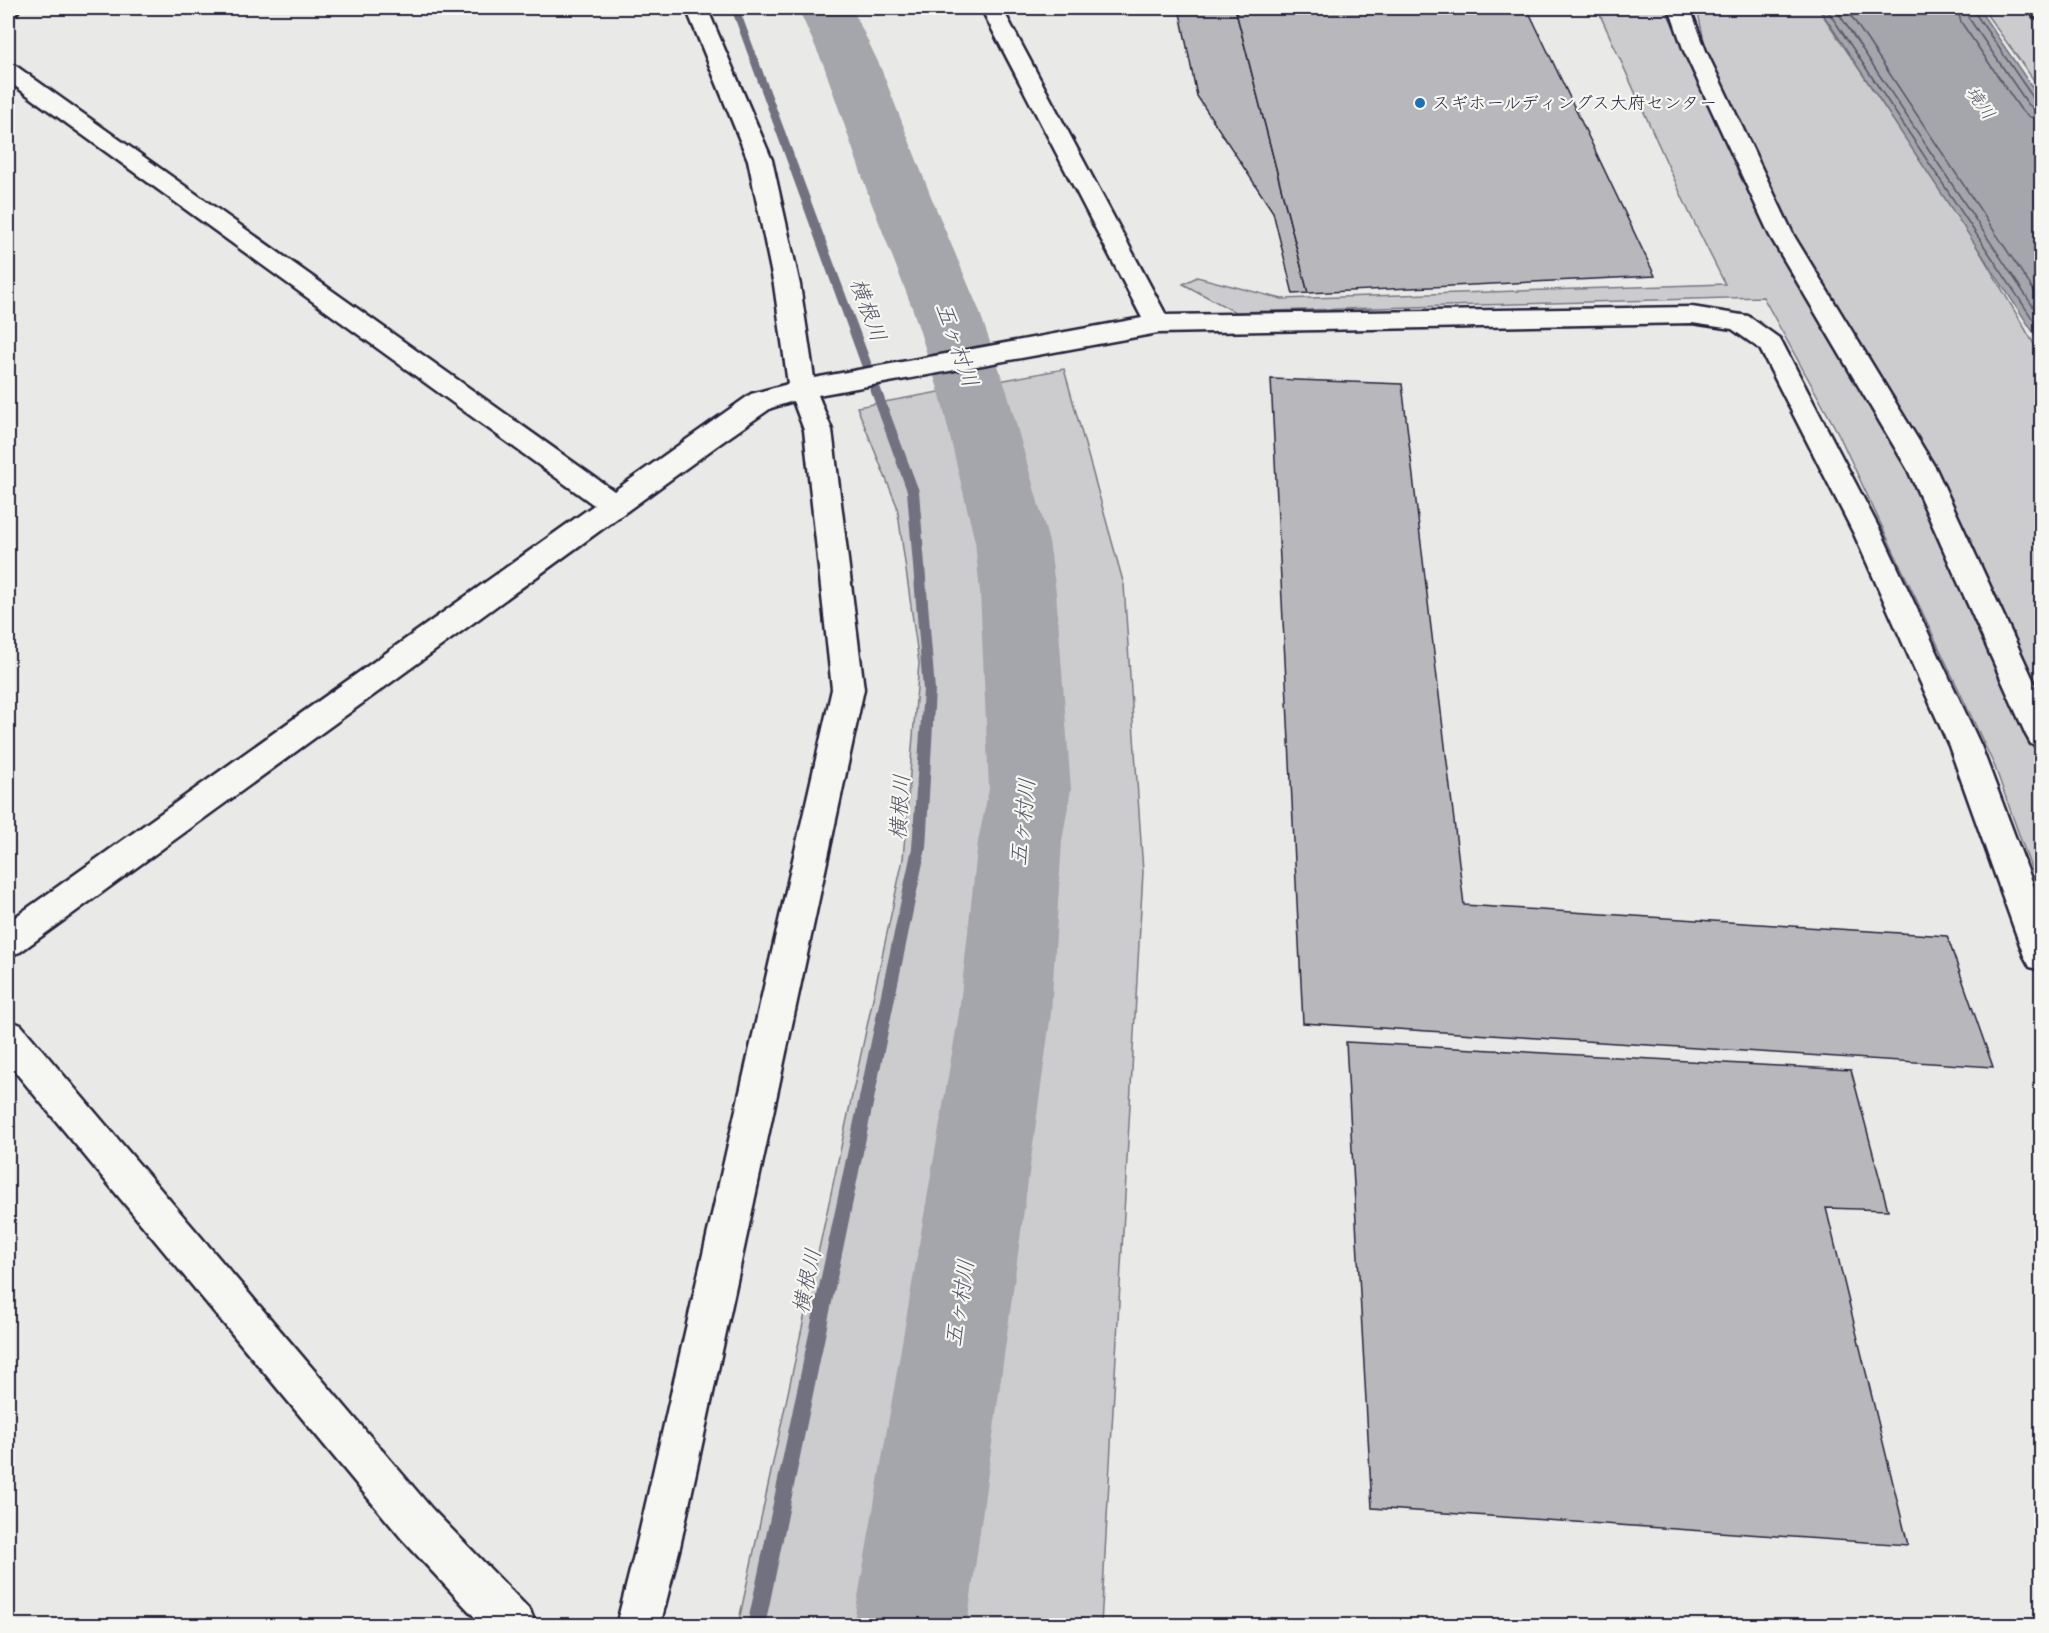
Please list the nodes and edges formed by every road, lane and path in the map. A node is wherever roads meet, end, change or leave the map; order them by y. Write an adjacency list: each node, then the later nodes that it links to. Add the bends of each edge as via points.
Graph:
1 (696, 8): 8 (street, via 760,160 787,285)
2 (991, 8): 7 (street)
3 (1679, 8): 10 (street, via 1695,51 1782,236 1922,469)
4 (2038, 8): 5 (street)
5 (2042, 12)
6 (8, 71): 9 (street)
7 (1158, 324): 8 (street); 12 (street, via 1692,315 1739,322 1770,344 1868,534 1965,746)
8 (815, 387): 9 (street, via 761,402); 15 (street, via 848,689)
9 (614, 505): 11 (street)
10 (2042, 735)
11 (8, 941)
12 (2042, 956)
13 (8, 1037): 14 (street, via 417,1524)
14 (514, 1626)
15 (638, 1626)

